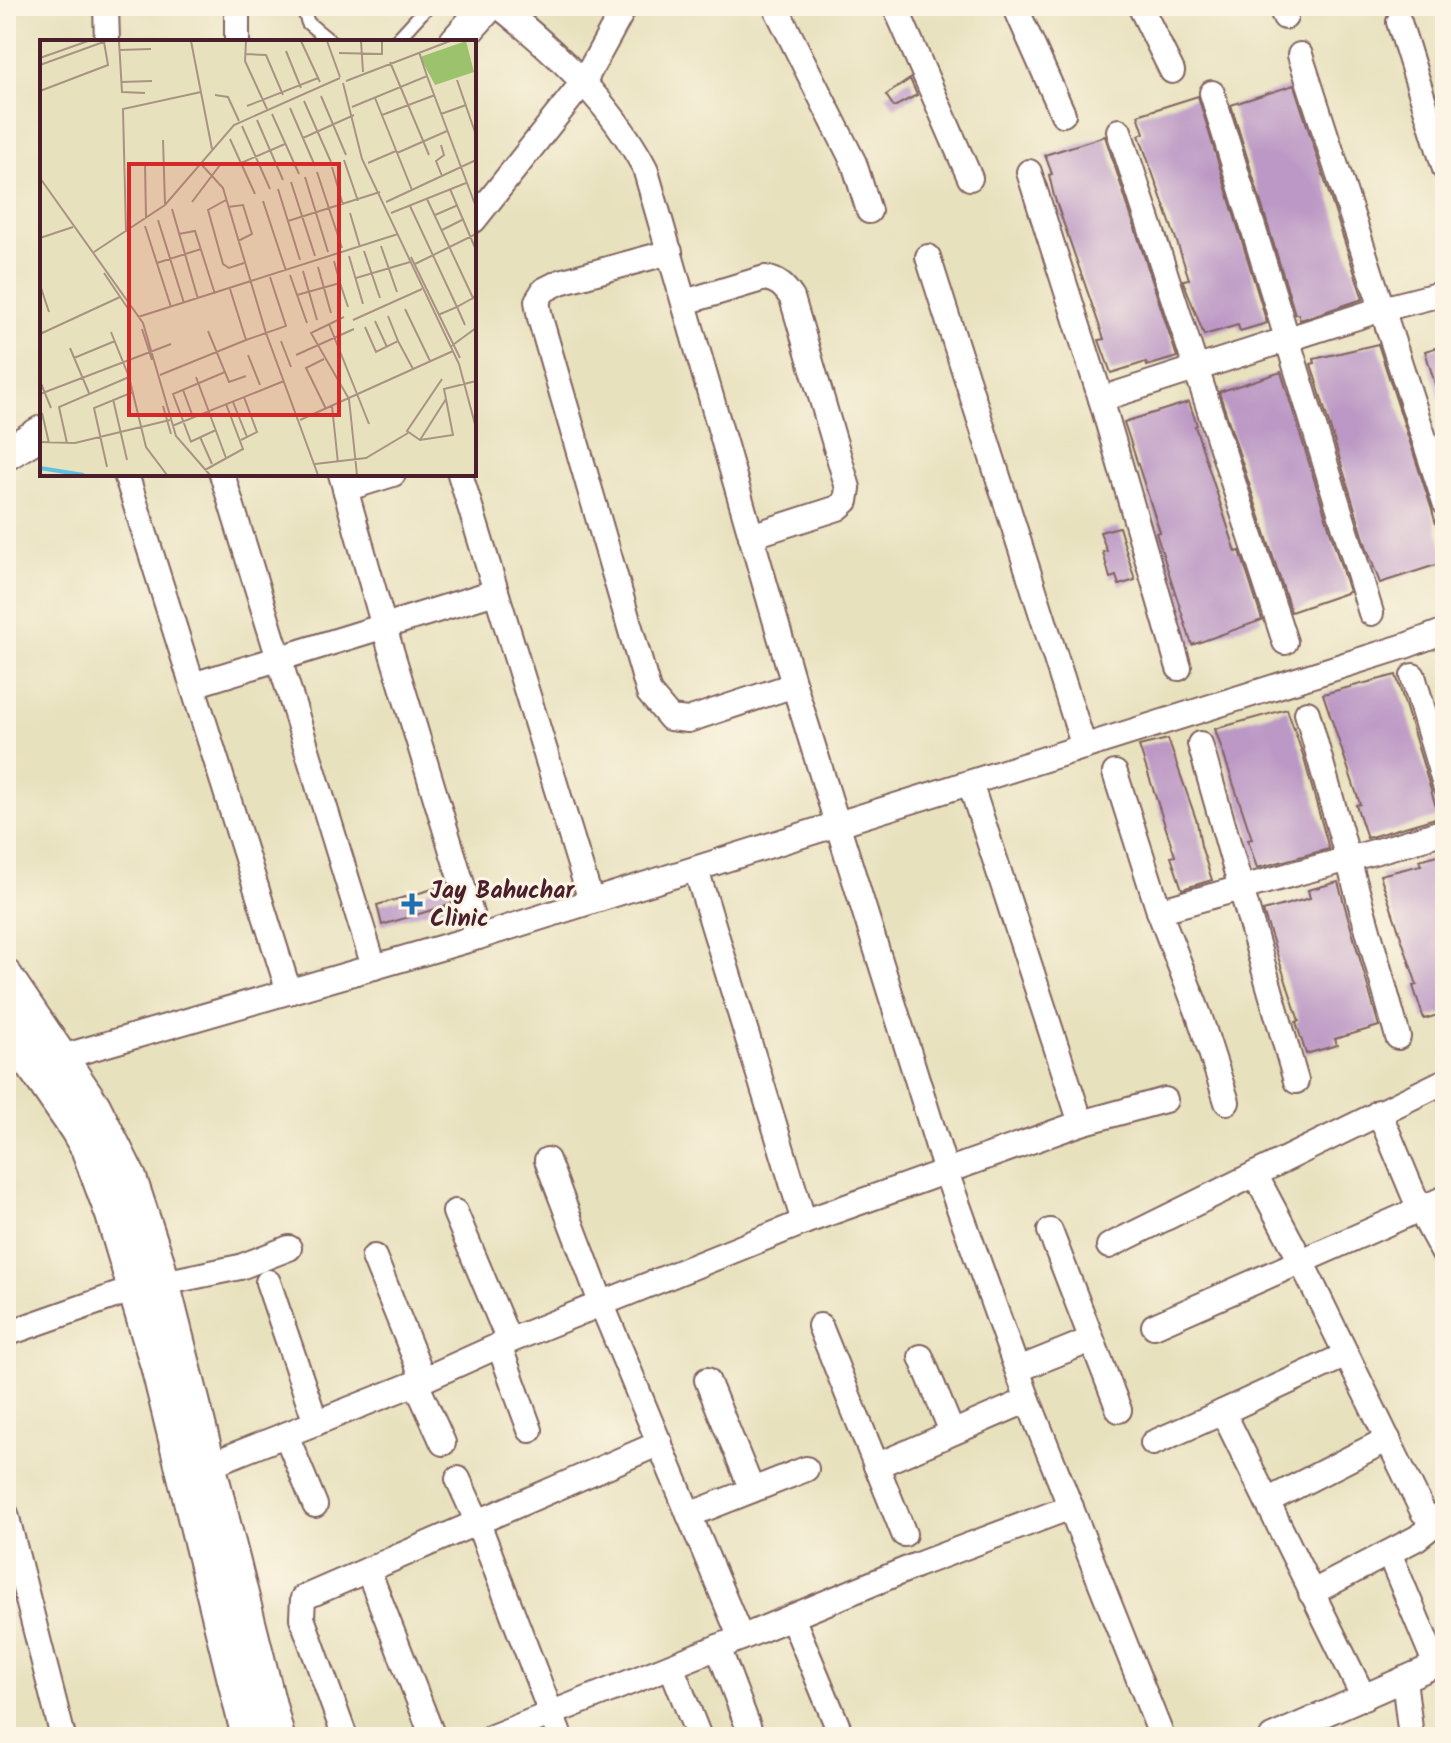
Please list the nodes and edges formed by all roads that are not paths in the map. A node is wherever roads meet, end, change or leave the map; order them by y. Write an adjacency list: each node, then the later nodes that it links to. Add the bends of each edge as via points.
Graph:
1 (106, 6): 12 (street)
2 (237, 6): 13 (street)
3 (302, 6): 14 (lane, via 308,23)
4 (428, 6): 15 (lane)
5 (775, 6): 25 (street, via 854,163)
6 (895, 6): 24 (street)
7 (1015, 6): 20 (street)
8 (1140, 6): 17 (street)
9 (624, 8): 18 (street)
10 (477, 17): 18 (street, via 547,45)
11 (1399, 22): 22 (street)
12 (107, 40)
13 (237, 40)
14 (329, 40)
15 (397, 40)
16 (1300, 55): 31 (street)
17 (1172, 71)
18 (584, 81): 26 (street); 27 (street, via 645,168)
19 (1212, 93): 32 (street)
20 (1063, 114)
21 (1119, 131): 33 (street)
22 (1445, 169)
23 (1029, 172): 34 (street)
24 (970, 178)
25 (869, 211)
26 (476, 217)
27 (670, 252): 30 (street); 53 (street, via 544,290 537,301 540,318 649,693 670,718 688,720)
28 (928, 257): 56 (street)
29 (1445, 293): 31 (street)
30 (685, 302): 43 (street); 43 (street, via 765,278 785,288 848,488 846,501 838,508)
31 (1382, 309): 32 (street); 42 (street)
32 (1289, 339): 33 (street); 45 (street)
33 (1196, 368): 34 (street); 48 (street)
34 (1101, 399): 50 (street)
35 (40, 433): 36 (street)
36 (6, 454)
37 (127, 476): 52 (street)
38 (223, 476): 49 (street)
39 (379, 476): 41 (street)
40 (461, 476): 44 (street)
41 (343, 481): 46 (street)
42 (1445, 503)
43 (751, 536): 53 (street)
44 (495, 592): 46 (street); 65 (street)
45 (1371, 613)
46 (384, 627): 49 (street); 67 (street)
47 (1445, 631): 56 (street)
48 (1285, 642)
49 (277, 659): 52 (street); 68 (street)
50 (1179, 668)
51 (1413, 676): 59 (street)
52 (193, 685): 70 (street)
53 (794, 685): 60 (street)
54 (1307, 713): 62 (street)
55 (1200, 744): 64 (street)
56 (1084, 747): 58 (street)
57 (1115, 773): 66 (street)
58 (970, 783): 60 (street); 79 (street)
59 (1445, 785)
60 (837, 825): 63 (street); 81 (street)
61 (1445, 831): 62 (street)
62 (1350, 861): 64 (street); 72 (street)
63 (696, 869): 65 (street); 86 (street)
64 (1239, 888): 66 (street); 74 (street)
65 (591, 901): 67 (street)
66 (1159, 911): 77 (street)
67 (478, 937): 68 (street)
68 (374, 967): 70 (street)
69 (6, 976): 73 (street)
70 (289, 992): 73 (street)
71 (6, 1027): 73 (street)
72 (1398, 1037)
73 (50, 1065): 94 (street, via 114,1143 130,1178)
74 (1296, 1081)
75 (1445, 1081): 78 (street)
76 (1165, 1100): 79 (street)
77 (1227, 1102)
78 (1379, 1112): 82 (street); 84 (street)
79 (1081, 1123): 81 (street)
80 (547, 1160): 95 (street)
81 (946, 1172): 86 (street); 103 (street)
82 (1255, 1174): 88 (street); 92 (street)
83 (1445, 1198): 84 (street)
84 (1420, 1210): 90 (street); 92 (street)
85 (455, 1212): 100 (street)
86 (804, 1222): 95 (street)
87 (1050, 1231): 99 (street)
88 (1109, 1246)
89 (289, 1248): 94 (street, via 240,1267)
90 (1445, 1256)
91 (374, 1257): 105 (street)
92 (1301, 1261): 97 (street); 101 (street)
93 (268, 1282): 109 (street)
94 (148, 1286): 98 (street); 117 (street); 143 (street, via 157,1366)
95 (602, 1305): 100 (street); 115 (street)
96 (820, 1326): 118 (street)
97 (1154, 1326)
98 (6, 1334)
99 (1091, 1340): 103 (street); 107 (street)
100 (504, 1343): 105 (street); 110 (street)
101 (1346, 1355): 108 (street); 113 (street)
102 (921, 1357): 111 (street)
103 (1019, 1369): 106 (street)
104 (707, 1380): 121 (street)
105 (419, 1381): 109 (street); 114 (street)
106 (1028, 1400): 111 (street); 124 (street)
107 (1119, 1410)
108 (1223, 1412): 116 (street); 122 (street)
109 (316, 1423): 112 (street)
110 (530, 1430)
111 (952, 1432): 118 (street)
112 (286, 1435): 117 (street); 123 (street)
113 (1388, 1439): 122 (street); 127 (street, via 1423,1512)
114 (443, 1443)
115 (660, 1443): 126 (street); 128 (street)
116 (1153, 1443)
117 (209, 1465): 144 (street)
118 (876, 1466): 129 (street)
119 (806, 1469): 121 (street)
120 (458, 1479): 128 (street)
121 (752, 1490): 126 (street)
122 (1267, 1501): 133 (street)
123 (315, 1505)
124 (1071, 1507): 134 (street); 152 (street)
125 (6, 1514): 132 (street)
126 (689, 1515): 135 (street)
127 (1439, 1521): 130 (street)
128 (478, 1523): 131 (street); 141 (street)
129 (904, 1534)
130 (1389, 1553): 133 (street); 137 (street)
131 (368, 1570): 145 (street, via 311,1593 301,1607); 146 (street)
132 (15, 1584): 142 (street)
133 (1311, 1593): 140 (street)
134 (792, 1617): 135 (street); 151 (street)
135 (741, 1638): 136 (street)
136 (718, 1647): 138 (street); 150 (street)
137 (1440, 1663): 139 (street)
138 (671, 1666): 141 (street); 149 (street)
139 (1404, 1679): 140 (street); 154 (street)
140 (1364, 1698): 153 (street)
141 (551, 1714): 147 (street); 148 (street)
142 (63, 1737)
143 (248, 1737)
144 (278, 1737)
145 (345, 1737)
146 (433, 1737)
147 (492, 1737)
148 (560, 1737)
149 (699, 1737)
150 (752, 1737)
151 (842, 1737)
152 (1162, 1737)
153 (1272, 1737)
154 (1411, 1737)

